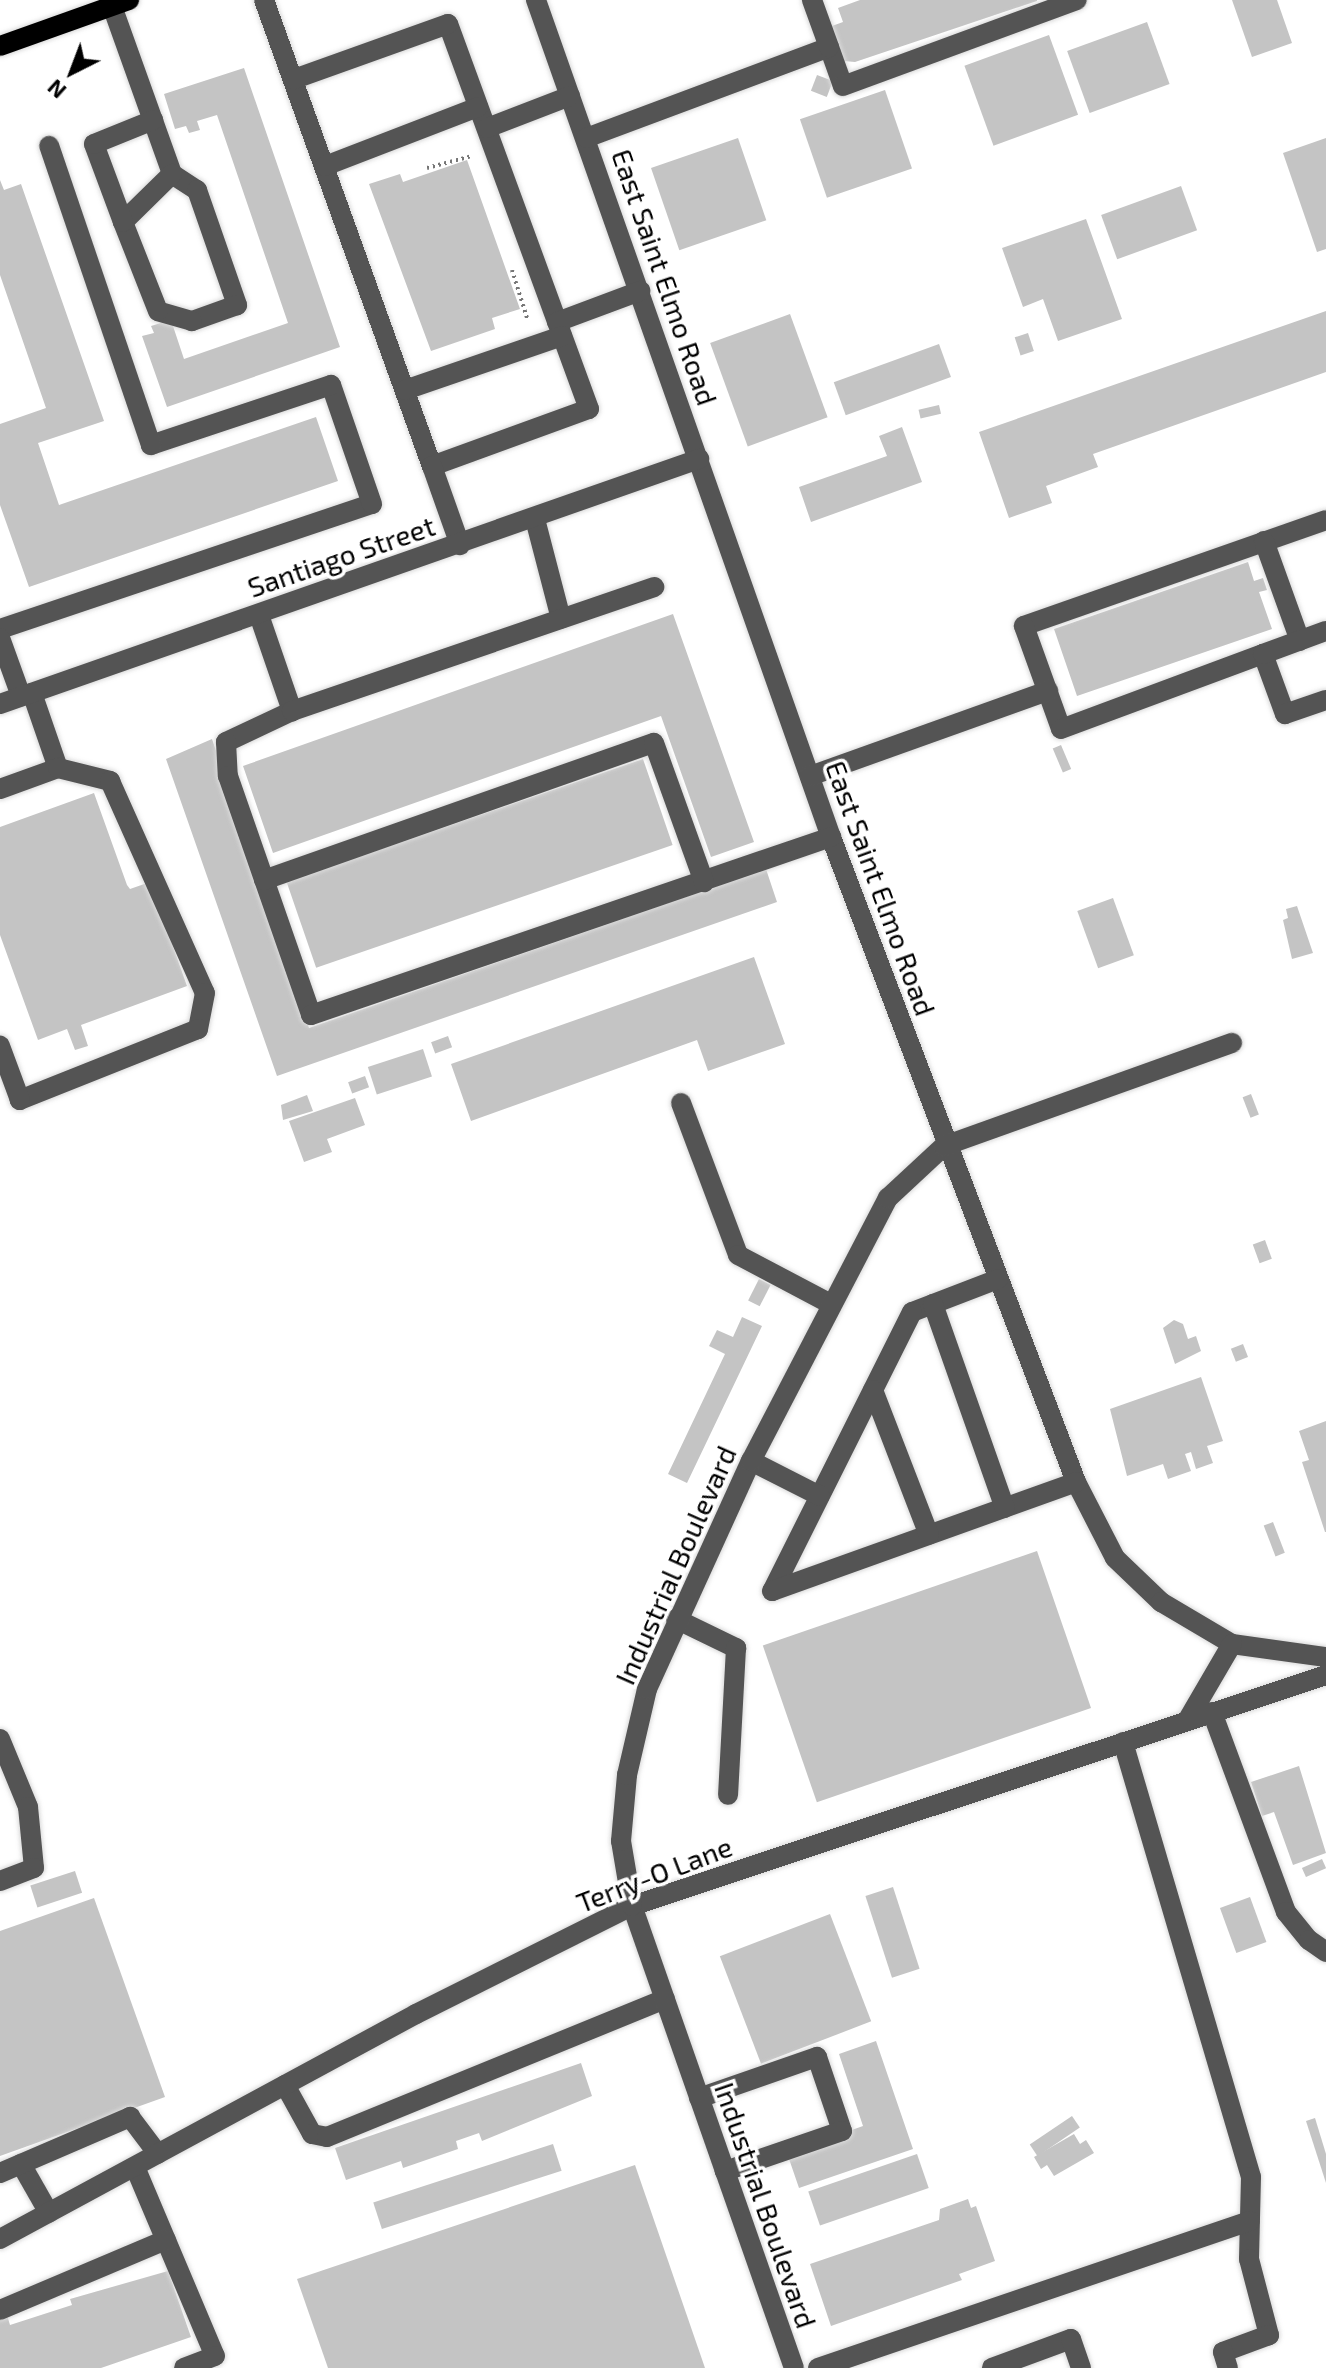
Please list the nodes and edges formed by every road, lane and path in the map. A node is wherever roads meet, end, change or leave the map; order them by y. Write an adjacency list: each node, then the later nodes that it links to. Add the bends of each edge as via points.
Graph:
1 (264, 0): 8 (street)
2 (536, 0): 9 (street, East Saint Elmo Road)
3 (812, 0): 7 (street)
4 (1077, 0): 7 (street, via 843,86)
5 (120, 3): 6 (main road); 11 (street)
6 (0, 46)
7 (829, 47): 13 (street)
8 (294, 79): 10 (street, via 448,24); 15 (street)
9 (570, 96): 12 (street); 13 (street, East Saint Elmo Road)
10 (478, 107): 12 (street); 15 (street)
11 (153, 120): 18 (street); 19 (street, via 94,144)
12 (487, 128): 23 (street)
13 (586, 138): 21 (street, East Saint Elmo Road)
14 (49, 146): 34 (street, via 151,445 331,385 372,504)
15 (325, 166): 24 (street)
16 (475, 167): 17 (path, via 471,153)
17 (427, 168)
18 (172, 174): 19 (street); 19 (street, via 197,190 237,305 192,321 158,311)
19 (123, 222)
20 (510, 265): 22 (path, via 529,321)
21 (640, 291): 23 (street); 25 (street, East Saint Elmo Road)
22 (516, 326)
23 (559, 329): 24 (street); 26 (street, via 589,409)
24 (405, 390): 26 (street)
25 (699, 459): 27 (street, Santiago Street); 45 (street, East Saint Elmo Road)
26 (432, 466): 30 (street)
27 (535, 519): 30 (street, Santiago Street); 33 (street)
28 (1326, 520): 29 (street)
29 (1264, 541): 37 (street); 39 (street, via 1024,626)
30 (460, 545): 32 (street, Santiago Street)
31 (654, 587): 33 (street)
32 (259, 615): 40 (street, Santiago Street); 43 (street)
33 (561, 619): 43 (street)
34 (0, 629)
35 (1326, 631): 37 (street)
36 (0, 638): 40 (street)
37 (1300, 641): 38 (street)
38 (1263, 654): 39 (street, via 1061,729); 41 (street, via 1285,714)
39 (1048, 691): 45 (street)
40 (27, 694): 42 (street, Santiago Street); 44 (street)
41 (1326, 700)
42 (0, 704)
43 (292, 711): 48 (street, via 226,742 228,776)
44 (58, 768): 46 (street); 51 (street, via 110,781 205,993 198,1029 20,1100)
45 (810, 776): 47 (street, East Saint Elmo Road)
46 (0, 789)
47 (831, 837): 49 (street); 53 (street, East Saint Elmo Road)
48 (264, 880): 49 (street, via 311,1015); 49 (street, via 654,743)
49 (704, 882)
50 (1232, 1043): 53 (street)
51 (0, 1046)
52 (681, 1103): 55 (street, via 738,1255)
53 (944, 1146): 54 (street, East Saint Elmo Road); 55 (street, Industrial Boulevard, via 888,1198)
54 (998, 1279): 56 (street); 59 (street, East Saint Elmo Road)
55 (829, 1303): 58 (street, Industrial Boulevard)
56 (933, 1304): 57 (street, via 912,1312); 61 (street)
57 (873, 1390): 60 (street); 62 (street)
58 (751, 1461): 60 (street); 63 (street, Industrial Boulevard)
59 (1076, 1482): 61 (street); 64 (street, East Saint Elmo Road, via 1115,1558 1161,1602)
60 (820, 1496): 62 (street, via 772,1591)
61 (1005, 1508): 62 (street)
62 (929, 1535)
63 (676, 1619): 71 (street, via 736,1648); 73 (street, Industrial Boulevard, via 647,1689 627,1775 621,1841)
64 (1232, 1644): 65 (street, East Saint Elmo Road); 68 (street)
65 (1326, 1657)
66 (1326, 1675): 67 (street, Terry-O Lane)
67 (1212, 1712): 68 (street, Terry-O Lane); 74 (street, via 1286,1912)
68 (1187, 1721): 70 (street, Terry-O Lane)
69 (0, 1739): 72 (street, via 28,1807 34,1868)
70 (1123, 1742): 73 (street, Terry-O Lane); 84 (street, via 1251,2177)
71 (728, 1795)
72 (0, 1881)
73 (632, 1906): 75 (street, Industrial Boulevard); 76 (street, Terry-O Lane)
74 (1326, 1952)
75 (665, 1999): 76 (street, via 327,2137 312,2134); 77 (street, Industrial Boulevard)
76 (285, 2085): 78 (street, Terry-O Lane)
77 (699, 2098): 81 (street, Industrial Boulevard); 81 (street, via 817,2057 842,2131)
78 (158, 2154): 79 (street, via 130,2117); 80 (street, Terry-O Lane)
79 (21, 2164): 82 (street); 83 (street)
80 (135, 2167): 83 (street, Terry-O Lane); 86 (street)
81 (725, 2171): 89 (street, Industrial Boulevard)
82 (0, 2173)
83 (49, 2213): 85 (street, Terry-O Lane)
84 (1250, 2221): 90 (street); 93 (street, via 1249,2259 1269,2335 1223,2352)
85 (0, 2239)
86 (166, 2240): 87 (street); 88 (street, via 215,2356)
87 (0, 2310)
88 (184, 2368)
89 (794, 2368)
90 (818, 2368)
91 (992, 2368): 92 (street, via 1071,2339)
92 (1081, 2368)
93 (1228, 2368)

